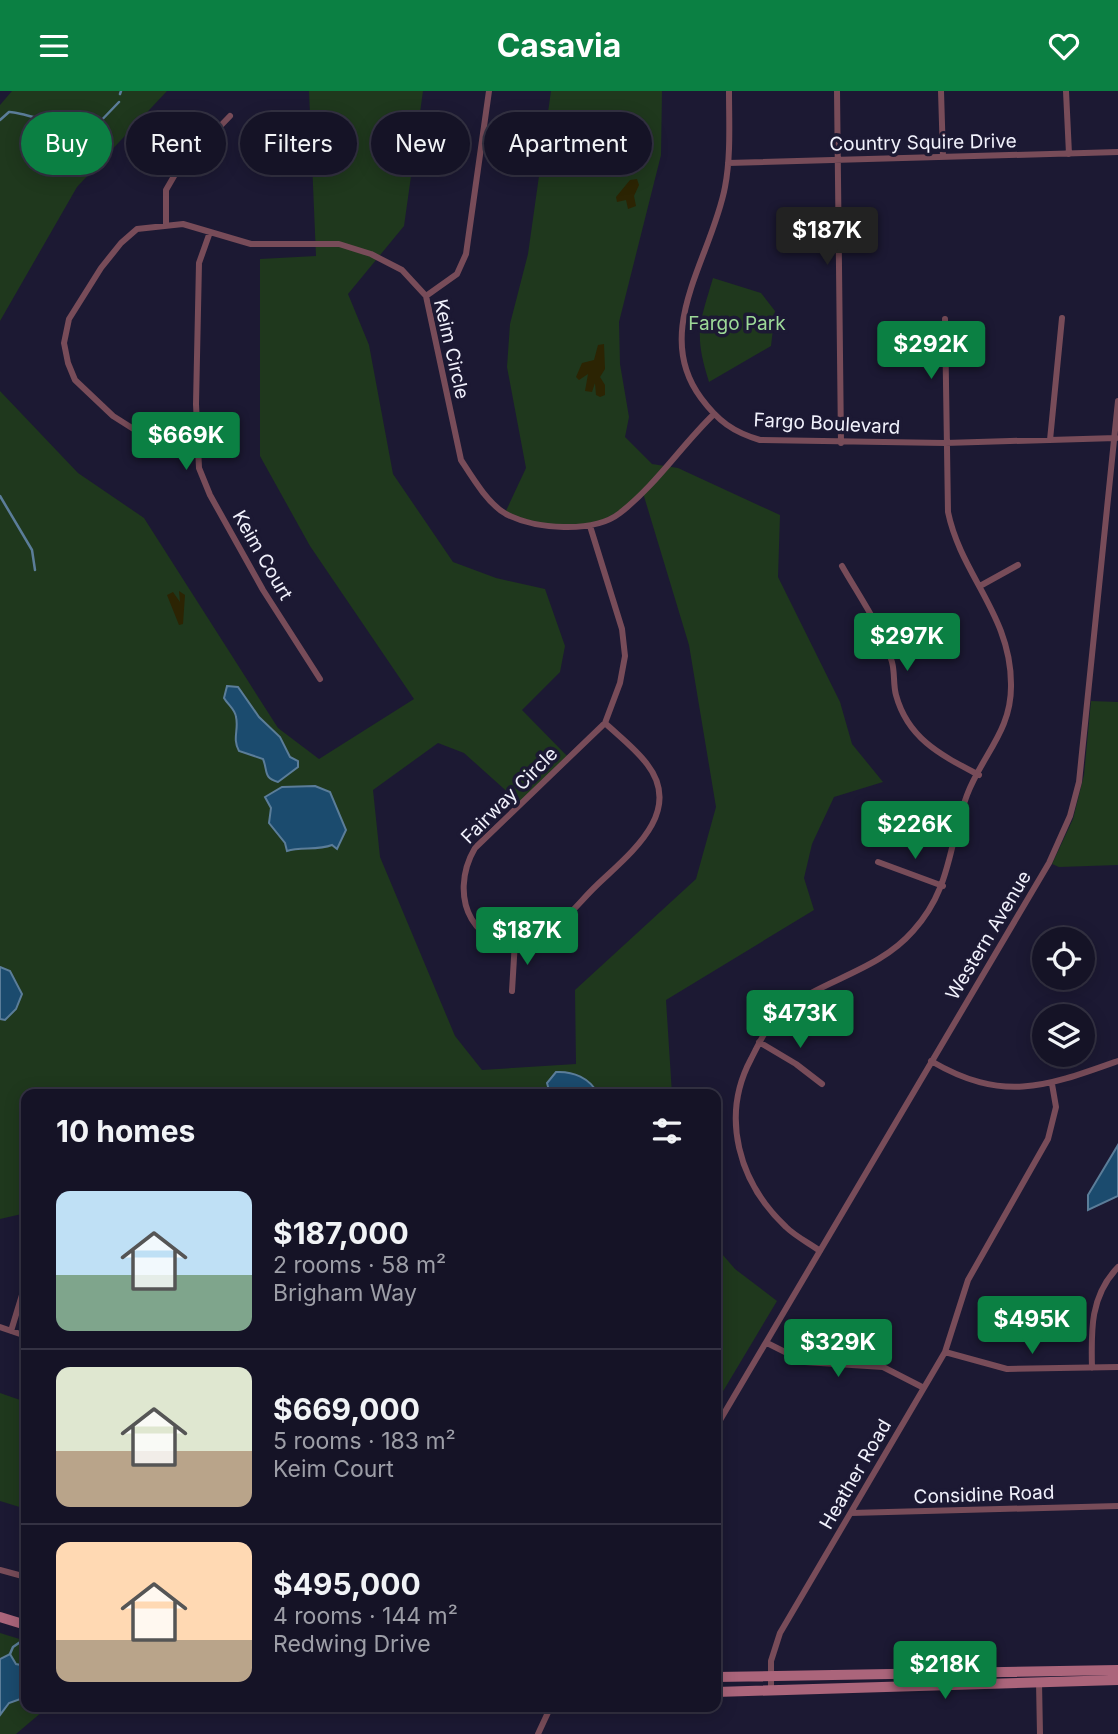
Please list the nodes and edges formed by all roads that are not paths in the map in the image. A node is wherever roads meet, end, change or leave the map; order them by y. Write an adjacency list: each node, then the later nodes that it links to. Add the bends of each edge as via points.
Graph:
1 (489, 91): 14 (street, via 466,254 457,274)
2 (729, 91): 11 (street, Fargo Boulevard)
3 (837, 91): 10 (street)
4 (941, 91): 9 (street)
5 (1066, 91): 8 (street)
6 (229, 116): 12 (street, via 177,171 166,190)
7 (1118, 152): 8 (street, Country Squire Drive)
8 (1069, 154): 9 (street, Country Squire Drive)
9 (943, 157): 10 (street, Country Squire Drive)
10 (836, 160): 11 (street, Country Squire Drive); 21 (street, via 841,228)
11 (728, 163): 18 (street, Fargo Boulevard, via 680,335 683,365 691,385)
12 (166, 224): 13 (street, Keim Circle); 23 (street, Keim Circle, via 137,229 121,243 69,320 64,343 75,380 113,417 170,444)
13 (210, 232): 14 (street, Keim Circle, via 251,244 339,244 402,270); 23 (street, Keim Court, via 199,263)
14 (426, 296): 24 (street, Keim Circle, via 461,460 475,482 505,513 553,527)
15 (1062, 319): 20 (street)
16 (945, 320): 22 (street)
17 (1118, 401): 19 (street, Western Avenue)
18 (713, 415): 21 (street, Fargo Boulevard, via 737,433 760,440); 24 (street, Keim Circle, via 638,498 617,515)
19 (1116, 438): 20 (street, Fargo Boulevard); 36 (street, Western Avenue, via 1079,782 1070,816 1049,863)
20 (1050, 440): 22 (street, Fargo Boulevard)
21 (841, 443): 22 (street, Fargo Boulevard)
22 (945, 443): 27 (street, via 954,541)
23 (197, 444): 28 (street, Keim Court, via 199,468 210,495)
24 (590, 526): 29 (street, Fairway Circle, via 622,629 625,656)
25 (842, 565): 30 (street, via 880,632 908,724 931,750)
26 (1018, 565): 27 (street)
27 (980, 586): 30 (street, via 1002,632 1011,684 1004,729)
28 (320, 679)
29 (605, 723): 33 (street, Fairway Circle, via 475,848 464,865 461,891 469,916 488,937); 33 (street, via 648,764 657,785 659,812 648,836 558,923 537,938)
30 (979, 775): 32 (street, via 961,811)
31 (878, 862): 32 (street)
32 (943, 886): 35 (street, via 898,946 782,1012)
33 (515, 941): 34 (street)
34 (512, 991)
35 (759, 1042): 38 (street); 40 (street, via 742,1076 734,1116 740,1159 759,1196 786,1227)
36 (931, 1061): 39 (street, via 988,1085); 40 (street, Western Avenue)
37 (1118, 1061): 39 (street)
38 (822, 1084)
39 (1052, 1084): 47 (street, Heather Road, via 1056,1107 1052,1128 968,1280)
40 (820, 1251): 46 (street, Western Avenue)
41 (1118, 1267): 49 (street, via 1102,1287 1093,1312)
42 (21, 1298): 44 (street)
43 (0, 1327): 44 (street)
44 (11, 1331): 45 (street)
45 (21, 1334)
46 (767, 1343): 50 (street, via 805,1362 883,1367); 51 (street, Western Avenue)
47 (945, 1352): 49 (street, via 1007,1369); 50 (street, Heather Road)
48 (1118, 1367): 49 (street)
49 (1092, 1368)
50 (924, 1388): 53 (street, Heather Road)
51 (721, 1419)
52 (1118, 1506): 53 (street, Considine Road)
53 (850, 1514): 59 (street, Heather Road, via 777,1640)
54 (0, 1570): 55 (street)
55 (21, 1576)
56 (0, 1617): 57 (main road)
57 (21, 1623)
58 (1118, 1670): 59 (main road)
59 (771, 1676): 60 (main road); 63 (street, Heather Road)
60 (721, 1677)
61 (1118, 1679): 62 (main road)
62 (1039, 1682): 63 (main road); 67 (street)
63 (771, 1690): 64 (main road)
64 (721, 1692)
65 (548, 1712): 66 (street)
66 (538, 1734)
67 (1040, 1734)

